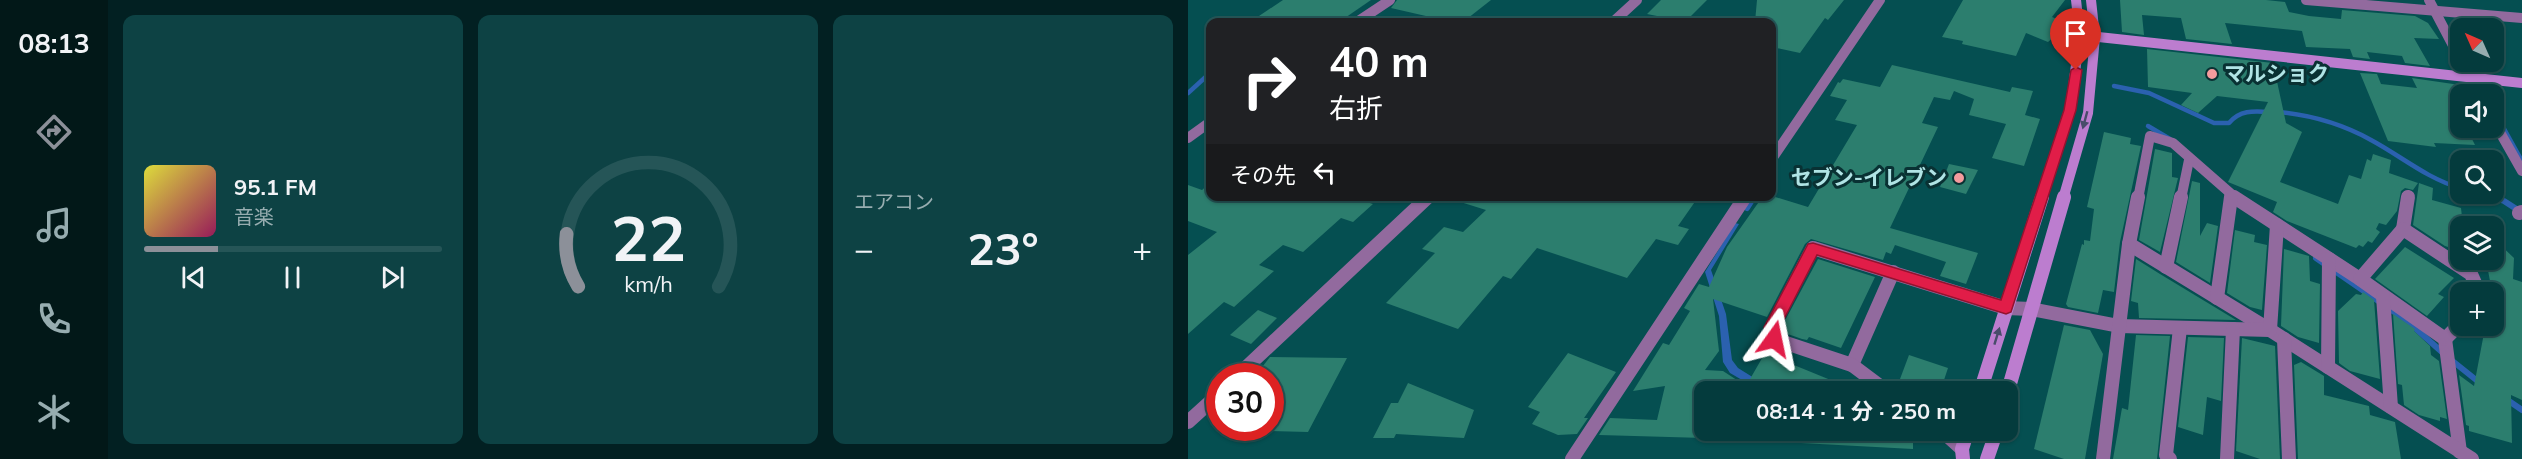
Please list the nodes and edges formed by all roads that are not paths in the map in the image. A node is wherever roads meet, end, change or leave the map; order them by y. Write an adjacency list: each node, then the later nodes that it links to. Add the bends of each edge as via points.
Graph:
1 (1390, 0): 9 (street)
2 (1637, 0): 10 (street)
3 (1880, 0): 22 (street)
4 (2076, 0): 12 (street)
5 (2091, 0): 13 (street)
6 (2306, 0): 8 (street)
7 (2429, 0): 8 (street)
8 (2436, 12): 11 (street); 14 (street)
9 (1363, 18)
10 (1617, 18)
11 (2522, 18)
12 (2080, 35): 13 (street); 39 (street, via 2070,110)
13 (2095, 37): 16 (street); 40 (street, one-way to 40, via 2088,112)
14 (2450, 39)
15 (2467, 72): 16 (street)
16 (2469, 77): 17 (street); 18 (street)
17 (2522, 83)
18 (2473, 84)
19 (1206, 125): 20 (street)
20 (1188, 138)
21 (2503, 138): 24 (street)
22 (1776, 153)
23 (2189, 160): 25 (street); 31 (street, via 2173,143 2150,136); 33 (street)
24 (2522, 171)
25 (2231, 195): 29 (street); 38 (street)
26 (2408, 196): 30 (street)
27 (1424, 201): 48 (street)
28 (1743, 201): 61 (street)
29 (2277, 225): 32 (street); 44 (street)
30 (2403, 229): 35 (street); 36 (street, via 2471,274)
31 (2129, 244): 33 (street); 41 (street)
32 (2329, 259): 35 (street); 50 (street)
33 (2166, 267): 38 (street)
34 (1893, 272): 39 (street); 49 (street); 49 (street, via 1813,248 1772,327 1774,339)
35 (2360, 279): 37 (street)
36 (2475, 282)
37 (2383, 296): 47 (street); 55 (street)
38 (2217, 298): 44 (street)
39 (2006, 308): 40 (street); 52 (street, one-way to 39)
40 (2031, 309): 41 (street); 53 (street)
41 (2119, 326): 42 (street); 63 (street)
42 (2180, 328): 43 (street); 64 (street, via 2166,455)
43 (2233, 329): 44 (street); 65 (street)
44 (2270, 330): 46 (street)
45 (2450, 334): 47 (street)
46 (2284, 339): 50 (street); 66 (street)
47 (2445, 339): 60 (street)
48 (1251, 363)
49 (1852, 365): 51 (street)
50 (2328, 367): 55 (street)
51 (1873, 381)
52 (1983, 381)
53 (2011, 381)
54 (1206, 406): 56 (street)
55 (2391, 407): 60 (street)
56 (1188, 422)
57 (1951, 441): 59 (street)
58 (1993, 441): 62 (street)
59 (1963, 454)
60 (2466, 455)
61 (1572, 459)
62 (1987, 459)
63 (2103, 459)
64 (2170, 459)
65 (2227, 459)
66 (2289, 459)

